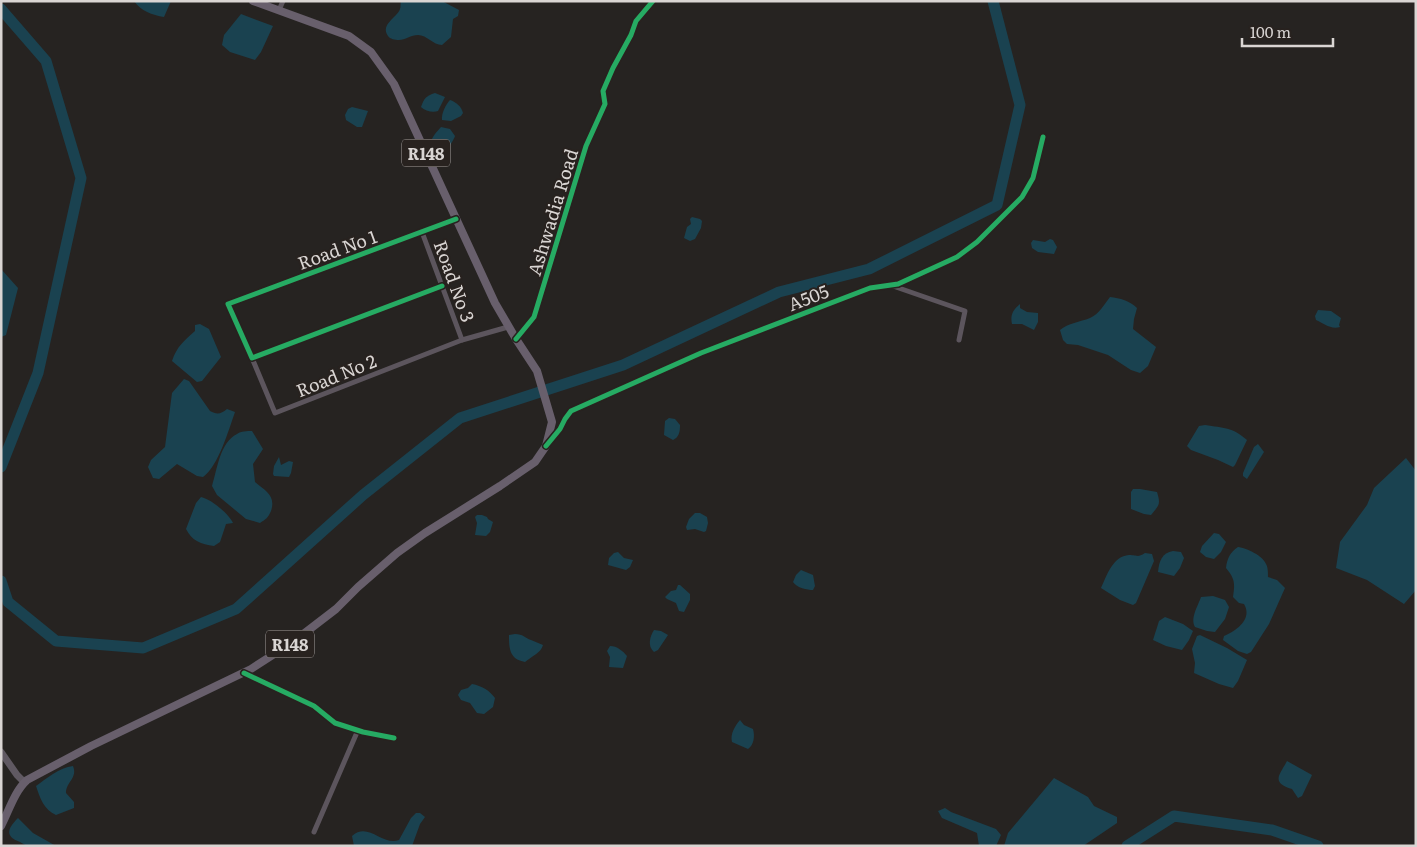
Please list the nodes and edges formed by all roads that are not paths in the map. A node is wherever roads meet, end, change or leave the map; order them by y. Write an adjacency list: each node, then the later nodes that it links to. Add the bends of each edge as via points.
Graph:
1 (253, 1): 4 (main road, R148)
2 (283, 1): 4 (street)
3 (653, 1): 12 (street, Ashwadia Road, via 636,21 603,91 605,104 586,146 534,318)
4 (279, 10): 6 (main road, R148, via 349,36 371,52 394,84)
5 (1043, 138): 8 (street, A505, via 1033,178 1022,197 977,242 956,257)
6 (456, 219): 7 (street, Road No 1); 10 (main road, R148)
7 (422, 232): 9 (street, Road No 3); 14 (street, Road No 1, via 228,304)
8 (890, 285): 13 (street, via 965,312); 15 (street, A505, via 870,288 701,353 571,411)
9 (442, 286): 11 (street, Road No 3); 14 (street)
10 (508, 327): 11 (street); 12 (main road, R148)
11 (462, 340): 14 (street, Road No 2, via 275,413)
12 (516, 340): 15 (main road, R148, via 536,371 552,422)
13 (959, 340)
14 (252, 358)
15 (546, 446): 16 (main road, R148, via 535,462 397,553 336,609 293,642)
16 (244, 672): 17 (street, via 314,706 335,723); 20 (main road, R148)
17 (358, 730): 18 (street); 22 (street)
18 (394, 738)
19 (1, 752): 20 (main road)
20 (24, 782): 21 (main road)
21 (1, 826)
22 (314, 832)

